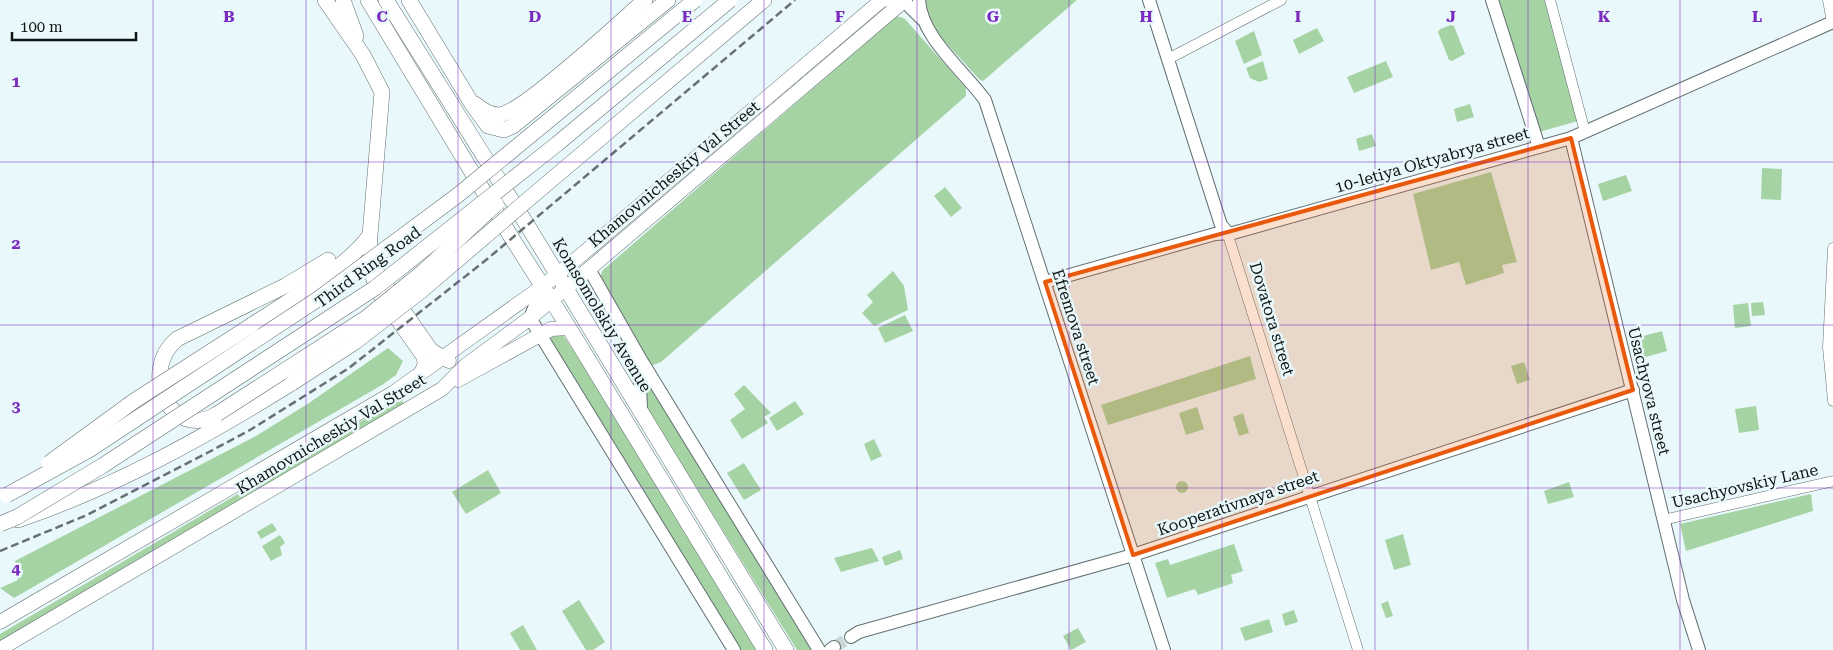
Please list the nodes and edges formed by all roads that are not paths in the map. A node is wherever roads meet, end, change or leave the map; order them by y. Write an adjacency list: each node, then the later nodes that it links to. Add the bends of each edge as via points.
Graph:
1 (325, 0): 24 (main road)
2 (343, 0): 24 (main road)
3 (368, 0): 40 (main road)
4 (386, 0): 31 (main road, Komsomolskiy Avenue)
5 (409, 0): 26 (main road)
6 (645, 0): 26 (main road, via 552,81 506,112 500,115 489,113)
7 (668, 0): 26 (main road, via 504,130 488,126)
8 (695, 0): 56 (main road, Third Ring Road, bridge, via 458,195 318,299 89,450)
9 (730, 0): 29 (main road, Third Ring Road, bridge)
10 (764, 0): 58 (main road, bridge, via 421,292 355,342 226,424 62,506)
11 (882, 0): 18 (street, Efremova street); 38 (main road, Khamovnicheskiy Val Street)
12 (919, 0): 20 (street, Efremova street)
13 (1149, 0): 25 (street, Dovatora street)
14 (1282, 0): 25 (street)
15 (1492, 0): 30 (street)
16 (1550, 0): 27 (street)
17 (1828, 0): 19 (street)
18 (901, 3): 20 (street, Efremova street); 37 (main road, Khamovnicheskiy Val Street)
19 (1833, 22): 21 (street, 10-letiya Oktyabrya street); 22 (street)
20 (926, 25): 39 (street, Efremova street, via 985,100)
21 (1815, 30): 23 (street); 27 (street, 10-letiya Oktyabrya street)
22 (1833, 30)
23 (1833, 36)
24 (363, 55): 32 (main road, via 382,92)
25 (1168, 59): 33 (street, Dovatora street, via 1221,225)
26 (469, 99): 31 (main road)
27 (1585, 132): 28 (street, 10-letiya Oktyabrya street)
28 (1571, 138): 30 (street, 10-letiya Oktyabrya street); 51 (street, Usachyova street)
29 (557, 144): 32 (main road, bridge, via 438,259 366,318 207,419 191,420 170,407 159,382 162,359 167,350 185,335 312,271 363,229); 58 (main road, Third Ring Road, bridge, via 375,288 102,466)
30 (1539, 147): 33 (street, 10-letiya Oktyabrya street)
31 (483, 155): 38 (main road, Komsomolskiy Avenue)
32 (373, 209): 34 (main road)
33 (1228, 232): 39 (street, 10-letiya Oktyabrya street); 55 (street, Dovatora street)
34 (370, 235): 36 (main road); 56 (main road, bridge, via 336,267 128,405)
35 (1833, 248): 52 (street, via 1828,347)
36 (370, 253): 47 (main road, via 378,274 412,325 431,350); 49 (main road, via 377,291 423,356 425,364)
37 (589, 269): 41 (main road, Khamovnicheskiy Val Street); 46 (street, Komsomolskiy Avenue)
38 (558, 275): 40 (main road, Khamovnicheskiy Val Street); 41 (main road, Komsomolskiy Avenue)
39 (1045, 282): 59 (street, Efremova street)
40 (543, 286): 42 (main road); 43 (street); 47 (main road, Khamovnicheskiy Val Street)
41 (565, 289): 42 (main road, Khamovnicheskiy Val Street); 53 (main road, Komsomolskiy Avenue)
42 (551, 300): 43 (main road, Khamovnicheskiy Val Street); 44 (main road)
43 (530, 318): 45 (street); 48 (main road, Khamovnicheskiy Val Street)
44 (569, 328): 45 (main road, via 551,329); 64 (main road)
45 (540, 335): 50 (main road); 63 (street)
46 (637, 352): 53 (street); 66 (street, Komsomolskiy Avenue)
47 (443, 358): 48 (main road); 49 (main road, Khamovnicheskiy Val Street)
48 (465, 366): 50 (main road, Khamovnicheskiy Val Street)
49 (421, 373): 60 (main road, Khamovnicheskiy Val Street, via 393,393)
50 (442, 389): 62 (main road, Khamovnicheskiy Val Street)
51 (1633, 390): 55 (street, Kooperativnaya street); 57 (street, Usachyova street)
52 (1833, 401)
53 (642, 416): 65 (main road, Komsomolskiy Avenue)
54 (1833, 481): 57 (street, Usachyovskiy Lane)
55 (1310, 495): 59 (street, Kooperativnaya street); 68 (street, Dovatora street)
56 (4, 497)
57 (1663, 520): 69 (street, Usachyova street, via 1684,606)
58 (0, 525)
59 (1133, 555): 61 (street, Kooperativnaya street, via 859,632); 67 (street, Efremova street)
60 (0, 622)
61 (851, 637)
62 (0, 649)
63 (734, 650)
64 (766, 650)
65 (786, 650)
66 (819, 650)
67 (1164, 650)
68 (1356, 650)
69 (1699, 650)

